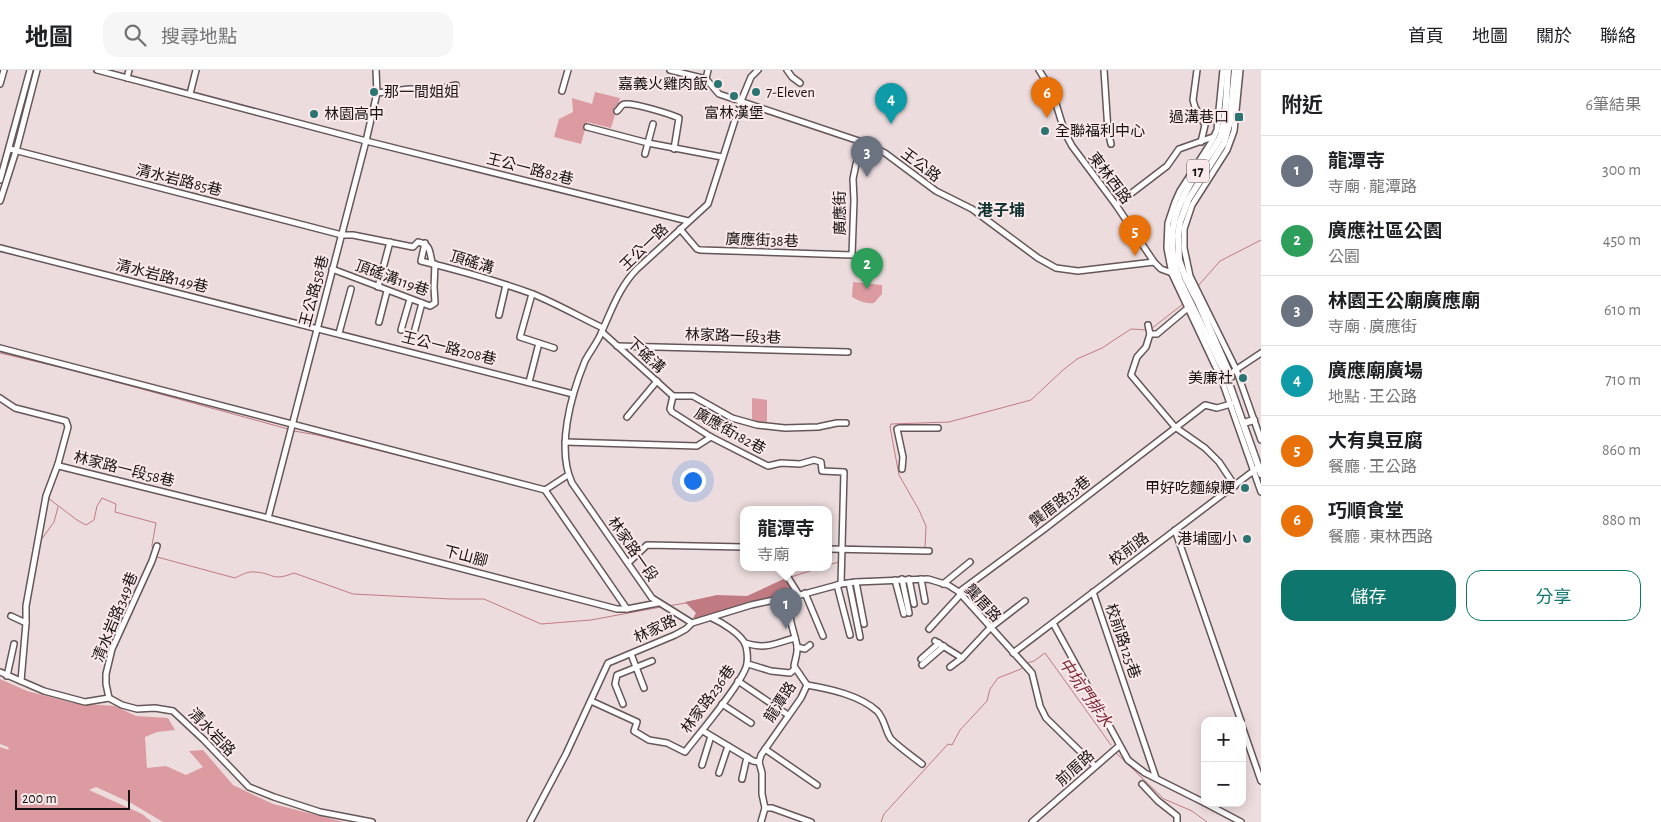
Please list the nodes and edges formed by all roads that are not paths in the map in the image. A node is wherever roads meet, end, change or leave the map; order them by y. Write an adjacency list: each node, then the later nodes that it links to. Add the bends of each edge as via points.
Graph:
1 (4, 70): 24 (street)
2 (30, 70): 41 (street)
3 (37, 70): 42 (street)
4 (97, 70): 20 (street, 王公一路82巷)
5 (129, 70): 21 (street)
6 (196, 70): 28 (street)
7 (376, 70): 27 (street, 王公路58巷)
8 (568, 70): 26 (street)
9 (670, 70): 22 (street, 王公路)
10 (708, 70): 22 (street)
11 (758, 70): 29 (street, 王公一路, via 751,77)
12 (787, 70): 23 (street)
13 (1039, 70): 47 (street, 東林西路, via 1052,91 1069,140)
14 (1104, 70): 39 (street)
15 (1197, 70): 36 (street, via 1193,100 1205,124)
16 (1223, 70): 34 (street, via 1219,119)
17 (1228, 70): 33 (main road, 17)
18 (1235, 70): 33 (main road, 17)
19 (1240, 70): 33 (street)
20 (108, 71): 21 (street, 王公一路82巷)
21 (127, 78): 28 (street, 王公一路82巷)
22 (706, 80): 29 (street, 王公路, via 718,94)
23 (800, 82)
24 (0, 84)
25 (456, 85): 27 (street, via 435,90)
26 (562, 91)
27 (377, 93): 35 (street, 王公路58巷)
28 (190, 94): 35 (street, 王公一路82巷)
29 (741, 101): 38 (street, 王公路); 44 (street, 王公一路)
30 (617, 111): 40 (street, via 625,104 679,118)
31 (653, 124): 37 (street)
32 (587, 127): 37 (street)
33 (1227, 133): 34 (street); 58 (main road, 17, via 1205,178 1188,200 1180,222); 58 (main road, 17, via 1185,191 1174,217 1172,234)
34 (1214, 137): 36 (street); 58 (street, via 1170,213 1167,248)
35 (366, 141): 48 (street, 王公一路82巷); 50 (street, 王公路58巷)
36 (1201, 142): 47 (street, via 1178,149 1167,166)
37 (648, 143): 40 (street); 43 (street)
38 (865, 143): 54 (street, 廣應街, via 852,179); 55 (street, 王公路, via 885,153 936,191 972,209 1056,268 1078,271)
39 (1111, 144)
40 (674, 148): 44 (street)
41 (10, 149): 42 (street, 清水岩路85巷); 45 (street)
42 (16, 151): 46 (street); 50 (street, 清水岩路85巷)
43 (645, 154)
44 (722, 157): 48 (street, 王公一路, via 708,204)
45 (0, 180)
46 (0, 202)
47 (1116, 205): 55 (street, 東林西路)
48 (688, 221): 49 (street, 王公一路)
49 (680, 229): 54 (street, 廣應街38巷, via 700,250); 72 (street, 王公一路, via 627,279)
50 (342, 234): 51 (street); 57 (street, 王公路58巷)
51 (390, 242): 52 (street, via 413,247 418,242); 60 (street)
52 (425, 243): 56 (street, 頂磘溝); 56 (street, via 421,261)
53 (0, 248): 70 (street, 清水岩路149巷)
54 (852, 255)
55 (1154, 262): 58 (street, 東林西路, via 1161,268)
56 (434, 263): 59 (street, 頂磘溝); 66 (street, 頂磘溝119巷, via 435,303 430,306)
57 (332, 269): 60 (street, 頂磘溝119巷); 70 (street, 王公路58巷)
58 (1179, 271): 64 (main road, 17); 64 (street)
59 (506, 286): 63 (street, 頂磘溝); 67 (street)
60 (378, 287): 62 (street, 頂磘溝119巷)
61 (351, 289): 73 (street)
62 (387, 291): 65 (street, 頂磘溝119巷); 68 (street)
63 (532, 294): 72 (street, 頂磘溝); 76 (street, via 520,337)
64 (1192, 298): 75 (street, via 1157,334); 82 (main road, 17); 82 (street)
65 (410, 299): 66 (street, 頂磘溝119巷); 71 (street)
66 (422, 303): 74 (street)
67 (499, 315)
68 (379, 322)
69 (1148, 326): 75 (street)
70 (317, 328): 73 (street, 王公一路208巷); 91 (street, 王公路58巷)
71 (401, 330)
72 (602, 330): 77 (street, 下磘溝); 85 (street, 王公一路)
73 (340, 333): 84 (street, 王公一路208巷)
74 (414, 333)
75 (1150, 334): 93 (street, via 1131,375)
76 (540, 343): 79 (street); 84 (street)
77 (618, 346): 80 (street, 林家路一段3巷); 83 (street, 下磘溝)
78 (0, 348): 91 (street)
79 (554, 348)
80 (848, 352)
81 (1261, 353): 82 (street)
82 (1228, 374): 88 (street); 90 (main road, 17); 99 (main road, 17)
83 (657, 381): 86 (street, 下磘溝); 89 (street)
84 (529, 382): 85 (street, 王公一路208巷)
85 (573, 394): 97 (street, 王公一路)
86 (674, 396): 92 (street, via 693,396 732,418 757,425 801,428); 95 (street, 廣應街182巷, via 672,412)
87 (0, 398): 98 (street, 林家路一段58巷, via 15,408 66,421 68,427)
88 (1230, 404): 93 (street, 龔厝路33巷, via 1217,408 1204,404); 99 (street)
89 (628, 417)
90 (1250, 421): 96 (street); 99 (main road, 17)
91 (291, 423): 103 (street); 105 (street, 王公路58巷)
92 (846, 423)
93 (1175, 427): 102 (street, via 1219,462); 125 (street, 龔厝路33巷)
94 (938, 428): 100 (street, via 896,429 903,457)
95 (711, 437): 97 (street, via 697,446); 109 (street, 廣應街182巷, via 768,466 814,460 821,462 822,471 844,472)
96 (1261, 440)
97 (565, 442): 101 (street, 王公一路)
98 (58, 464): 105 (street, 林家路一段58巷, via 105,479); 134 (street, via 46,496 26,606)
99 (1259, 468): 102 (street, 校前路); 104 (street)
100 (902, 469)
101 (568, 475): 103 (street); 113 (street, 林家路一段)
102 (1234, 486): 106 (street, 校前路)
103 (545, 490): 131 (street)
104 (1261, 492)
105 (268, 518): 131 (street, 下山腳)
106 (1175, 530): 124 (street, 校前路); 170 (street)
107 (157, 546): 165 (street, 清水岩路349巷, via 112,649 106,674)
108 (740, 547): 113 (street, via 647,545)
109 (840, 548): 110 (street); 111 (street); 122 (street)
110 (832, 549)
111 (929, 552)
112 (970, 562): 123 (street)
113 (628, 563): 129 (street, 林家路一段)
114 (784, 571): 126 (street)
115 (908, 579): 116 (street, 龔厝路); 119 (street, 龔厝路); 130 (street)
116 (921, 579): 123 (street, 龔厝路); 127 (street)
117 (884, 580): 118 (street, 龔厝路); 120 (street, 林家路)
118 (896, 580): 119 (street, 龔厝路); 119 (street, via 907,614)
119 (902, 580)
120 (856, 582): 121 (street, 林家路); 137 (street)
121 (849, 583): 122 (street, 林家路); 142 (street)
122 (839, 584): 126 (street, 林家路); 140 (street)
123 (943, 584): 125 (street, 龔厝路)
124 (1093, 592): 136 (street, 校前路); 184 (street, 校前路125巷)
125 (960, 593): 138 (street, 龔厝路); 139 (street, 龔厝路33巷)
126 (799, 595): 133 (street, 林家路); 141 (street); 143 (street, 龍潭路, via 790,604)
127 (925, 601)
128 (1025, 601): 138 (street)
129 (658, 602): 131 (street, 下山腳); 135 (street, 林家路一段)
130 (914, 604)
131 (627, 609)
132 (12, 616): 134 (street)
133 (712, 618): 135 (street, 林家路); 144 (street, via 728,626)
134 (26, 623): 161 (street)
135 (692, 623): 150 (street, 林家路, via 675,635)
136 (1054, 623): 149 (street, 校前路); 176 (street)
137 (864, 624)
138 (990, 628): 149 (street, 龔厝路); 151 (street)
139 (929, 629)
140 (850, 635)
141 (823, 636)
142 (860, 637)
143 (794, 638): 144 (street, via 771,646); 148 (street, 龍潭路)
144 (745, 643): 154 (street, 林家路236巷)
145 (940, 643): 151 (street); 152 (street); 155 (street)
146 (14, 644): 160 (street)
147 (810, 645): 148 (street, via 805,649)
148 (797, 647): 158 (street, 龍潭路)
149 (1013, 653): 182 (street, 龔厝路, via 1033,677 1046,718)
150 (631, 654): 156 (street); 166 (street, 林家路, via 608,663)
151 (962, 658): 157 (street)
152 (921, 659)
153 (652, 661): 156 (street)
154 (748, 664): 158 (street, via 780,672 790,673); 162 (street, 林家路236巷)
155 (922, 665)
156 (636, 667): 164 (street); 167 (street, via 621,672 616,678 615,684)
157 (950, 667)
158 (795, 669): 163 (street, 龍潭路)
159 (0, 672): 160 (street)
160 (7, 676): 161 (street)
161 (21, 681): 165 (street, via 85,702)
162 (738, 681): 168 (street, 林家路236巷); 169 (street)
163 (807, 685): 169 (street, 龍潭路); 180 (street, via 826,688 865,703 882,718 890,738)
164 (644, 688)
165 (109, 698): 192 (street, 清水岩路, via 137,709 173,710 248,786 320,812)
166 (591, 701): 172 (street, 林家路236巷, via 637,722 634,731 649,740 667,743 685,752); 193 (street, 林家路)
167 (623, 704)
168 (722, 704): 171 (street); 172 (street, 林家路236巷)
169 (788, 715): 177 (street, 龍潭路)
170 (1240, 717)
171 (751, 723)
172 (703, 731): 173 (street)
173 (710, 736): 175 (street); 181 (street)
174 (1246, 738): 186 (street)
175 (728, 746): 178 (street); 183 (street)
176 (1120, 746): 182 (street, 前厝路); 184 (street, via 1136,768)
177 (764, 749): 179 (street, 龍潭路); 188 (street)
178 (747, 757): 179 (street); 185 (street)
179 (759, 762): 191 (street, 龍潭路)
180 (922, 764)
181 (702, 765)
182 (1095, 766): 196 (street, 前厝路)
183 (719, 773)
184 (1156, 778): 189 (street)
185 (742, 779)
186 (1261, 781)
187 (1142, 784): 197 (street, via 1177,816)
188 (817, 785)
189 (1201, 801)
190 (1213, 807): 198 (street)
191 (765, 808): 194 (street, 龍潭路); 195 (street)
192 (372, 822)
193 (530, 822)
194 (761, 822)
195 (810, 822)
196 (1032, 822)
197 (1176, 822)
198 (1241, 822)

